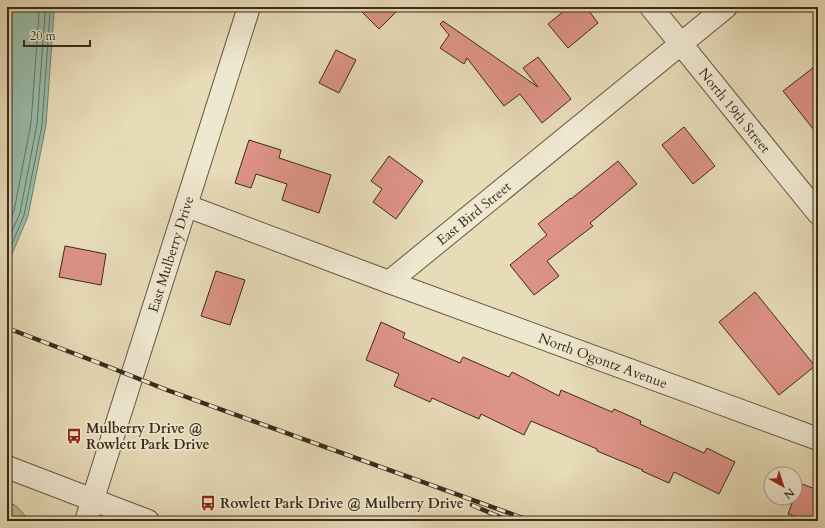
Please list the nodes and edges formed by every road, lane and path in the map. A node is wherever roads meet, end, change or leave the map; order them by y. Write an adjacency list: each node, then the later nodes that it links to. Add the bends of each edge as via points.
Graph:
1 (249, 7): 5 (street, East Mulberry Drive)
2 (651, 7): 4 (street, North 19th Street)
3 (726, 7): 4 (street, East Bird Street)
4 (681, 44): 6 (street, North 19th Street); 7 (street, East Bird Street)
5 (186, 206): 7 (street); 10 (street, East Mulberry Drive)
6 (818, 213)
7 (389, 282): 8 (street, North Ogontz Avenue)
8 (818, 439)
9 (7, 467): 10 (street)
10 (92, 500): 11 (street, East Mulberry Drive); 12 (street)
11 (86, 521)
12 (148, 521)

